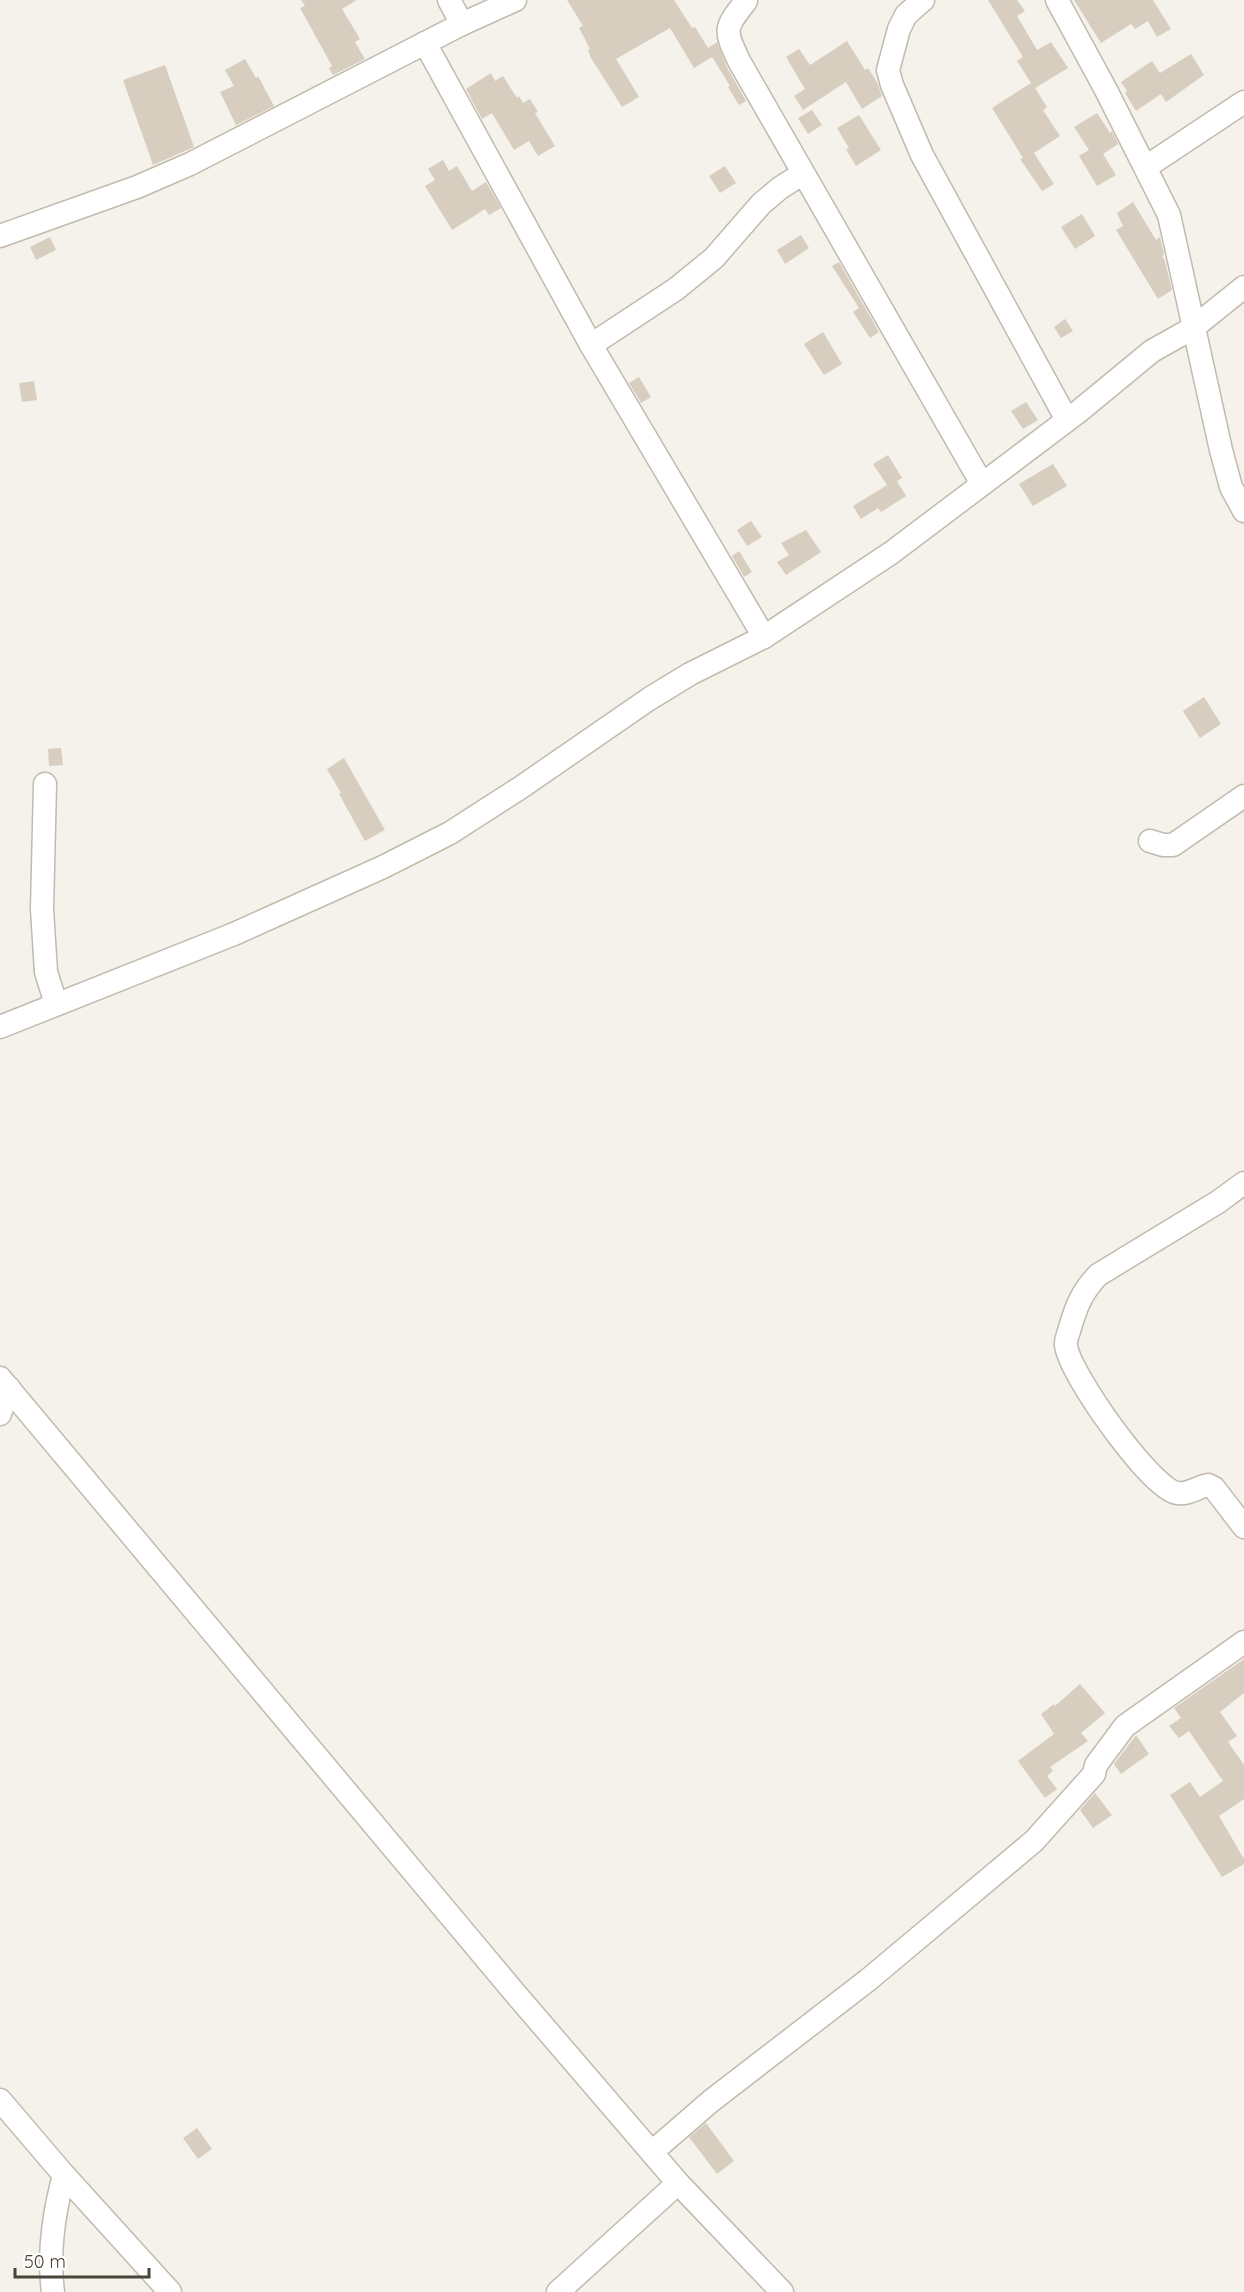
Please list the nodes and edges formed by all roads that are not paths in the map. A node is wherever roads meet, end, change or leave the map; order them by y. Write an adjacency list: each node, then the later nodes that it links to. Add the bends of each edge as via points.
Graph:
1 (449, 0): 6 (street)
2 (515, 0): 6 (street)
3 (923, 0): 15 (street, via 906,15 899,29 888,70 892,85 922,155)
4 (1057, 0): 9 (street)
5 (746, 1): 10 (street, via 728,26 728,38)
6 (462, 24): 7 (street)
7 (424, 44): 11 (street, via 190,164); 14 (street)
8 (1244, 102): 9 (street)
9 (1146, 167): 13 (street, via 1169,215)
10 (802, 174): 14 (street, via 761,204 714,258 676,289); 16 (street)
11 (0, 236)
12 (1244, 287): 13 (street)
13 (1193, 328): 15 (street, via 1152,351); 17 (street, via 1223,459 1231,487)
14 (591, 345): 18 (street)
15 (1067, 420): 16 (street)
16 (982, 484): 18 (street, via 891,553)
17 (1244, 511)
18 (764, 637): 22 (street, via 690,674 460,826 393,862 234,934)
19 (45, 784): 22 (street, via 42,909 46,972)
20 (1244, 796): 21 (street, via 1173,844 1163,846)
21 (1150, 841)
22 (56, 1004): 23 (street)
23 (0, 1027)
24 (1244, 1183): 27 (street, via 1218,1203 1098,1275 1083,1291 1066,1344 1079,1378 1112,1428 1147,1468 1173,1492 1185,1493 1208,1485 1214,1488)
25 (4, 1383): 26 (street); 30 (street)
26 (0, 1414)
27 (1244, 1527)
28 (1244, 1642): 30 (street, via 1125,1726 1096,1765 1094,1774 1034,1841)
29 (0, 2100): 31 (street)
30 (652, 2152): 32 (street)
31 (64, 2175): 33 (street, via 54,2224); 34 (street)
32 (678, 2183): 35 (street); 36 (street)
33 (53, 2292)
34 (170, 2292)
35 (558, 2292)
36 (782, 2292)

